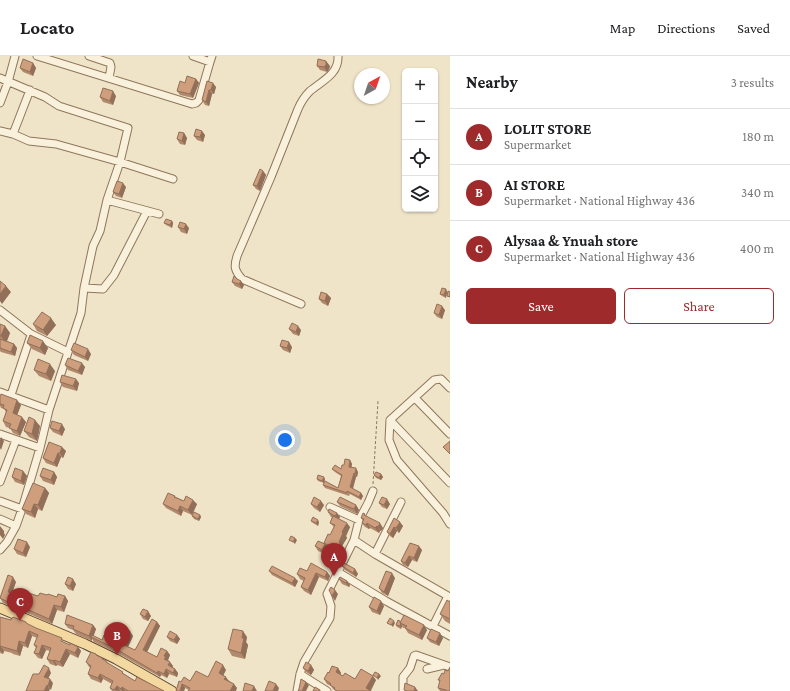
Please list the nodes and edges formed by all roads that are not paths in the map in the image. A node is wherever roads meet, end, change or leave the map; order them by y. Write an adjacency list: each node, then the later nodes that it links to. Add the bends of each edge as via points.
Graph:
1 (15, 56): 9 (street)
2 (37, 56): 8 (street)
3 (89, 56): 8 (street, via 110,63)
4 (193, 56): 6 (street)
5 (338, 56): 20 (street, via 337,67 331,76 310,92 298,109 236,256 234,267 242,279)
6 (211, 59): 8 (street, via 199,100 192,104)
7 (0, 78): 9 (street)
8 (109, 78)
9 (8, 82): 10 (street); 11 (street)
10 (30, 90): 13 (street); 14 (street, via 59,106 128,128)
11 (0, 103)
12 (0, 131): 13 (street)
13 (13, 134): 14 (street, via 29,141 56,144)
14 (120, 162): 15 (street); 16 (street)
15 (172, 179)
16 (107, 200): 17 (street); 19 (street)
17 (147, 211): 18 (street); 19 (street, via 114,275 103,289)
18 (159, 214)
19 (84, 288): 23 (street, via 81,313)
20 (301, 304)
21 (0, 310): 22 (street)
22 (31, 334): 23 (street); 26 (street)
23 (68, 352): 28 (street)
24 (450, 388): 27 (street, via 441,379 434,380)
25 (0, 392): 26 (street)
26 (11, 395): 28 (street)
27 (414, 398): 29 (street); 31 (street)
28 (49, 410): 33 (street)
29 (390, 420): 35 (street); 43 (street, via 389,440 397,460)
30 (0, 434): 32 (street)
31 (450, 434)
32 (16, 440): 33 (street); 34 (street)
33 (40, 448): 40 (street)
34 (0, 482)
35 (450, 483)
36 (373, 491): 42 (street)
37 (0, 501): 40 (street)
38 (401, 502): 47 (street)
39 (330, 507): 42 (street)
40 (22, 509): 44 (street)
41 (0, 520): 44 (street)
42 (359, 520): 45 (street)
43 (450, 524)
44 (16, 526): 46 (street)
45 (354, 540): 47 (street); 48 (street)
46 (0, 550)
47 (375, 554): 49 (street)
48 (338, 572): 51 (street); 55 (street, via 327,594 331,606 330,618 304,662)
49 (449, 593): 51 (street)
50 (0, 608): 56 (main road, via 85,644)
51 (432, 626): 52 (street)
52 (450, 636)
53 (447, 666): 54 (street); 59 (street, via 416,654 403,677)
54 (427, 669)
55 (300, 674): 57 (street); 58 (street)
56 (172, 691)
57 (297, 691)
58 (327, 691)
59 (403, 691)

